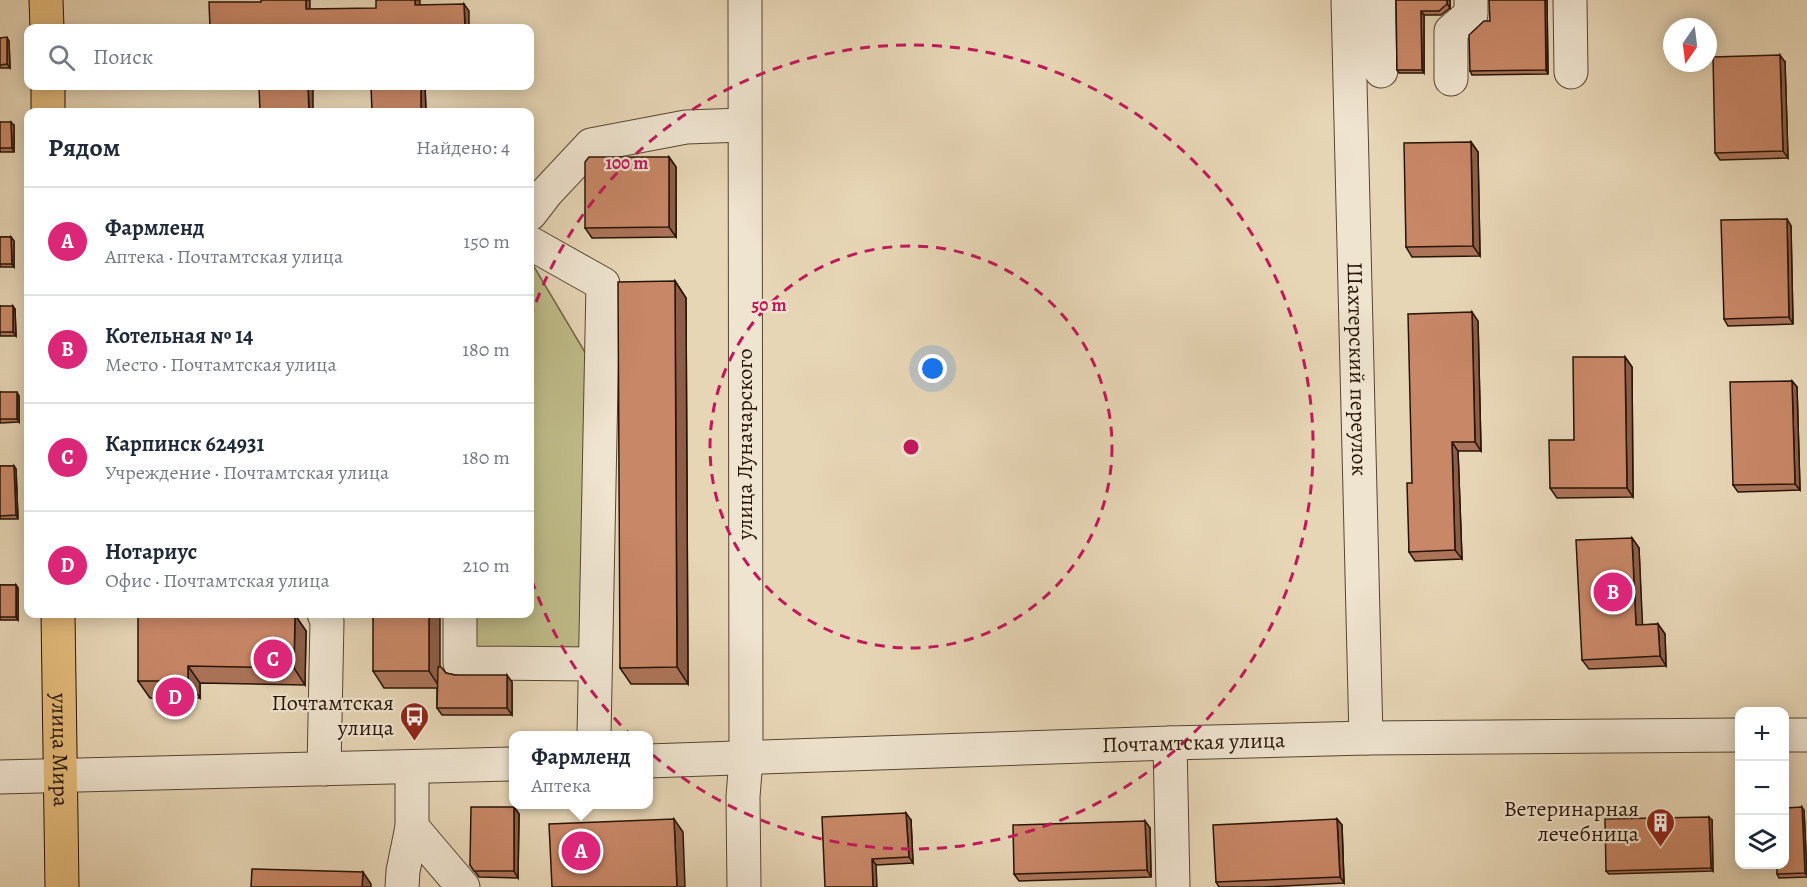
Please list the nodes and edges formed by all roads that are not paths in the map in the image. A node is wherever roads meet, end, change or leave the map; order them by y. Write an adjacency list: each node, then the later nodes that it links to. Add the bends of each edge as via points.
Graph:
1 (46, 0): 7 (main road)
2 (745, 0): 13 (street, улица Луначарского)
3 (1348, 0): 24 (street, Шахтерский переулок)
4 (1380, 0): 8 (street)
5 (1471, 0): 10 (street, via 1471,14 1450,31)
6 (1570, 0): 9 (street)
7 (46, 24)
8 (1381, 71)
9 (1571, 72)
10 (1451, 79)
11 (48, 90): 12 (main road)
12 (48, 108)
13 (744, 125): 14 (street, via 686,127 591,145); 26 (street, улица Луначарского)
14 (534, 209)
15 (534, 245): 19 (street, via 603,284)
16 (58, 618): 31 (main road, улица Мира)
17 (326, 618): 30 (street)
18 (460, 618): 19 (street, via 460,663)
19 (595, 664): 20 (street)
20 (594, 731)
21 (1735, 735): 24 (street, Почтамтская улица)
22 (1789, 735): 23 (street)
23 (1807, 735)
24 (1366, 738): 25 (street, Почтамтская улица)
25 (1170, 743): 26 (street, Почтамтская улица); 38 (street)
26 (746, 759): 27 (street, Почтамтская улица); 37 (street, улица Луначарского)
27 (653, 761)
28 (509, 764): 29 (street)
29 (412, 767): 30 (street); 33 (street)
30 (324, 769): 31 (street)
31 (61, 776): 32 (street); 34 (main road, улица Мира)
32 (0, 777)
33 (412, 827): 35 (street); 36 (street)
34 (62, 887)
35 (402, 887)
36 (463, 887)
37 (744, 887)
38 (1173, 887)

